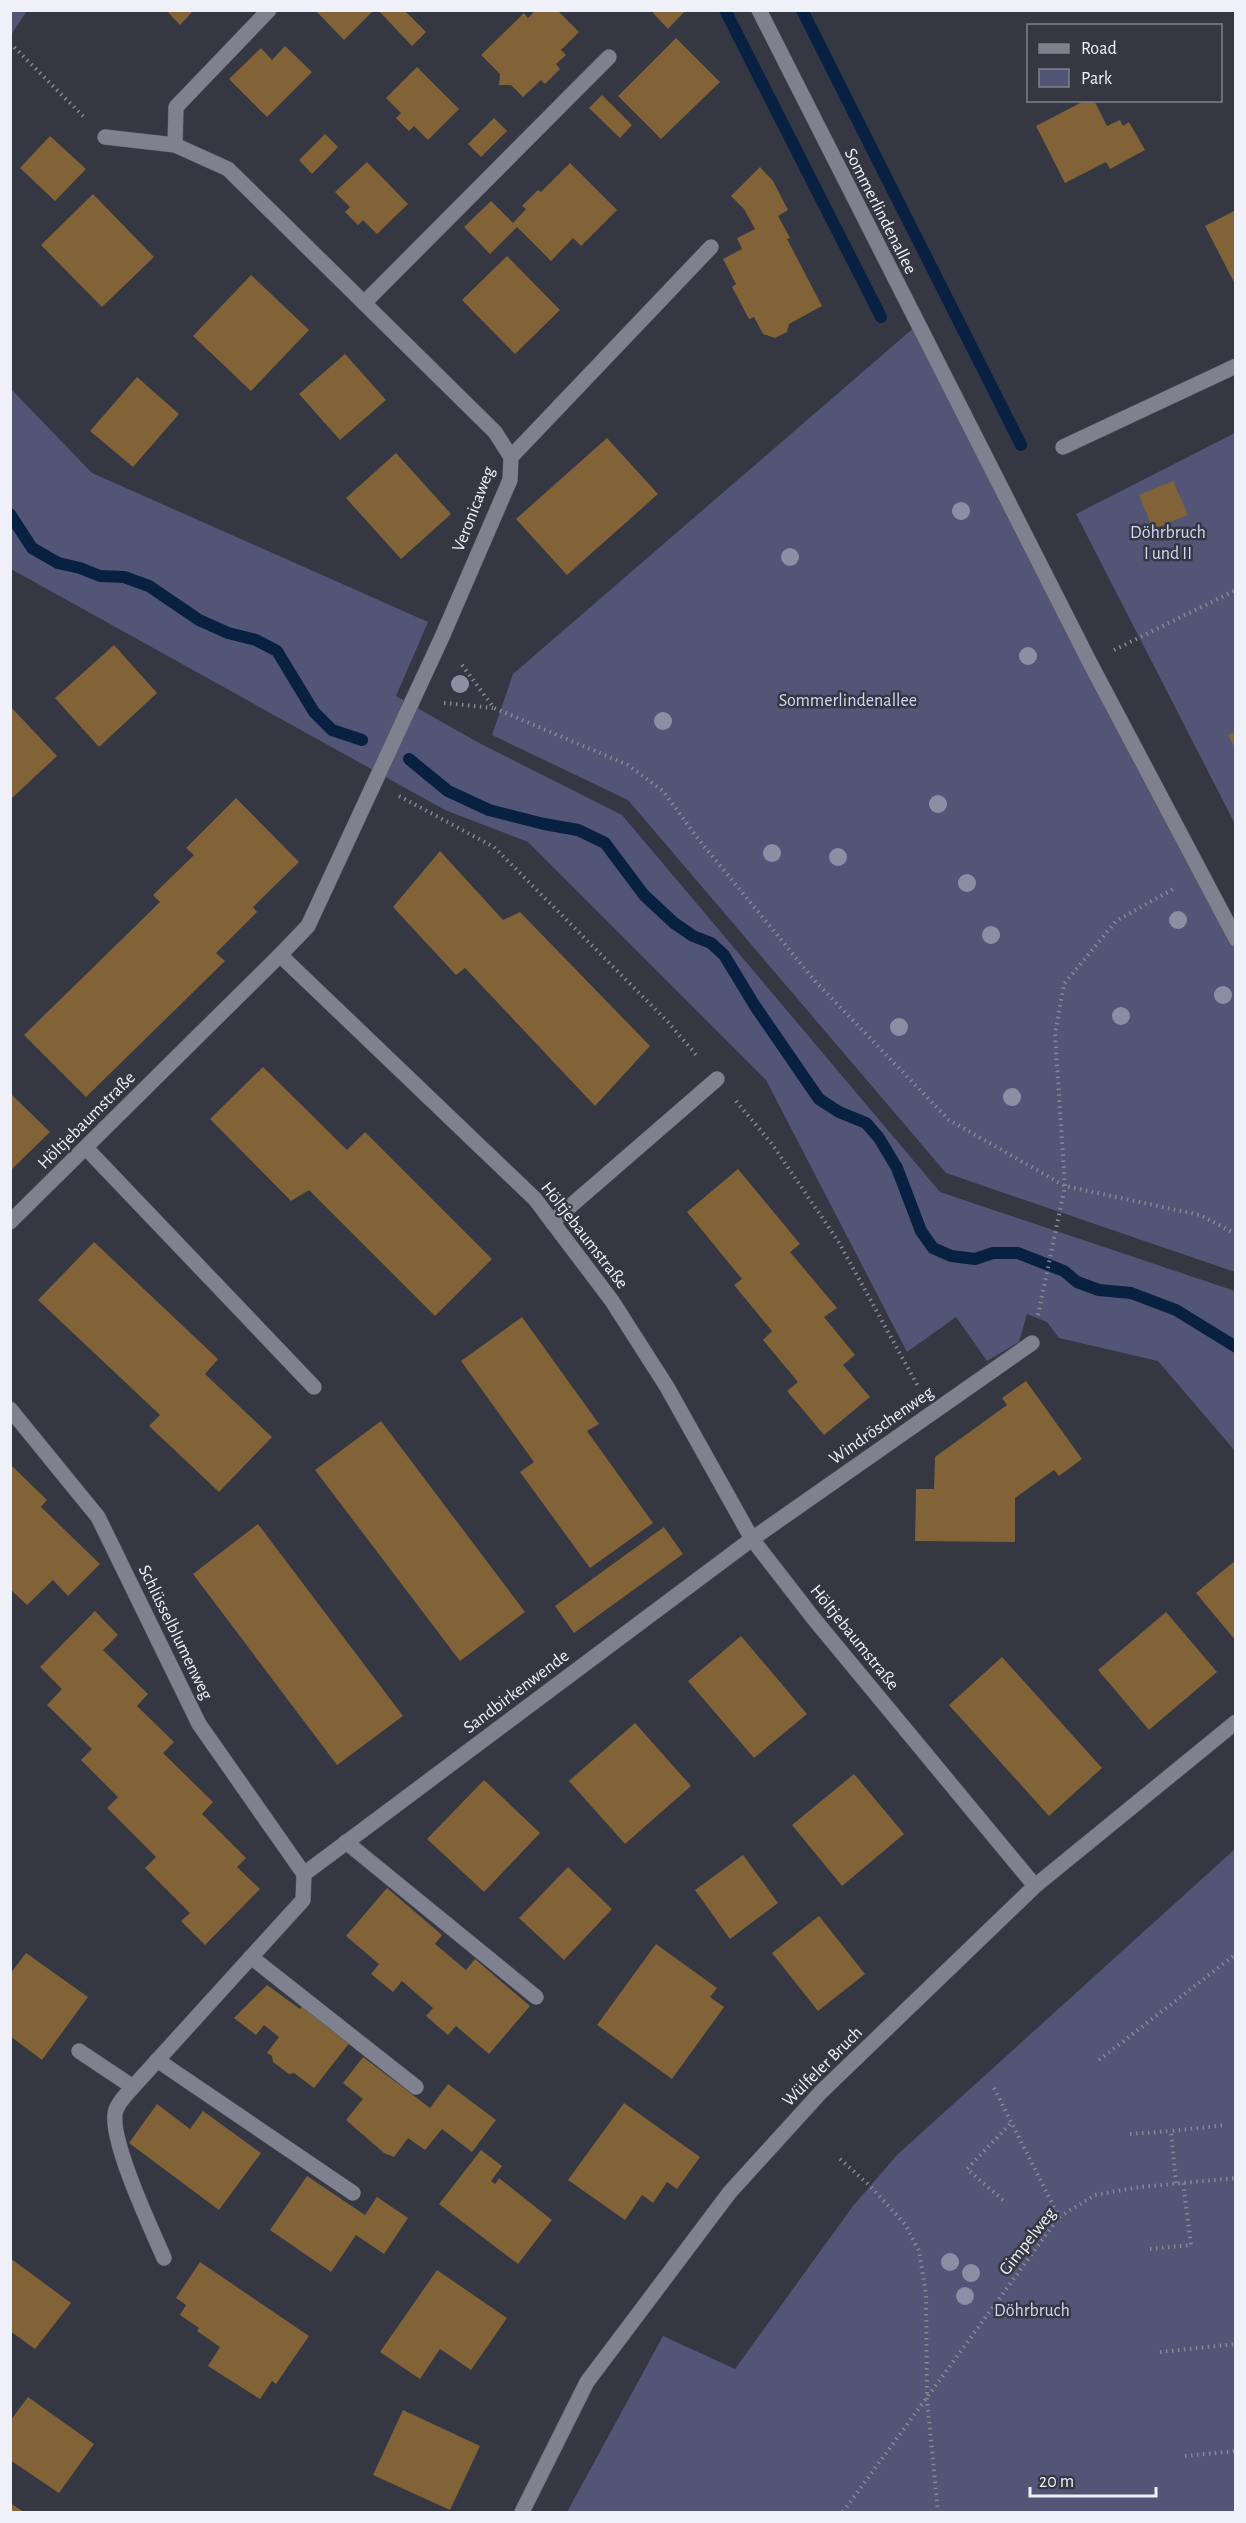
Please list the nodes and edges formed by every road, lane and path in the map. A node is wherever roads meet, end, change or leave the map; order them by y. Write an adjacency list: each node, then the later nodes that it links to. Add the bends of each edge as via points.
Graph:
1 (269, 10): 6 (street, via 176,107)
2 (759, 10): 14 (street, Sommerlindenallee)
3 (10, 43): 5 (path)
4 (609, 57): 8 (street)
5 (105, 137): 6 (street, Veronicaweg)
6 (175, 145): 8 (street, Veronicaweg, via 228,169)
7 (711, 247): 11 (street)
8 (364, 303): 11 (street, Veronicaweg, via 495,432)
9 (1236, 366): 10 (street)
10 (1063, 447)
11 (511, 457): 13 (street, Veronicaweg, via 510,480)
12 (1236, 590): 14 (path)
13 (442, 638): 15 (street, Veronicaweg); 16 (path)
14 (1089, 663): 17 (street, Sommerlindenallee)
15 (413, 700): 16 (path); 19 (street, Veronicaweg, via 308,926)
16 (494, 708): 22 (path, via 628,765 663,790 815,981 949,1120)
17 (1201, 873): 18 (street, Sommerlindenallee); 22 (path, via 1116,921 1064,984 1055,1034)
18 (1236, 939)
19 (280, 955): 21 (street, Höltjebaumstraße); 24 (street, Höltjebaumstraße, via 535,1199)
20 (717, 1079): 24 (street)
21 (86, 1148): 23 (street, Höltjebaumstraße); 28 (street)
22 (1065, 1186): 25 (path, via 1200,1215); 26 (path)
23 (10, 1222)
24 (552, 1222): 30 (street, Höltjebaumstraße, via 612,1301 667,1387)
25 (1236, 1234)
26 (1045, 1284)
27 (1032, 1342): 30 (street, Windröschenweg)
28 (314, 1387)
29 (10, 1409): 33 (street, Schlüsselblumenweg, via 98,1516 198,1724)
30 (752, 1539): 32 (street, Sandbirkenwende); 34 (street, Höltjebaumstraße)
31 (1236, 1722): 34 (street, Wülfeler Bruch)
32 (346, 1842): 33 (street, Sandbirkenwende); 37 (street)
33 (304, 1874): 36 (street, via 303,1900)
34 (1035, 1886): 62 (street, Wülfeler Bruch, via 821,2092 730,2192 587,2382)
35 (1236, 1954): 40 (path)
36 (251, 1957): 39 (street); 42 (street)
37 (536, 1997)
38 (79, 2051): 41 (street)
39 (157, 2060): 41 (street); 52 (street)
40 (1099, 2060)
41 (133, 2087): 56 (street, via 115,2113 117,2136)
42 (416, 2087)
43 (994, 2088): 44 (path)
44 (1012, 2122): 53 (path, via 967,2169); 54 (path)
45 (1226, 2125): 46 (path)
46 (1171, 2132): 47 (path); 51 (path)
47 (1130, 2134)
48 (840, 2159): 59 (path, via 905,2224 919,2251 926,2294)
49 (1236, 2178): 50 (path, Gimpelweg)
50 (1183, 2182): 51 (path, Gimpelweg); 55 (path, via 1191,2245)
51 (1176, 2183): 54 (path, Gimpelweg, via 1095,2195)
52 (353, 2193)
53 (1003, 2200)
54 (1059, 2217): 59 (path, Gimpelweg)
55 (1150, 2249)
56 (164, 2258)
57 (1236, 2344): 58 (path)
58 (1160, 2352)
59 (927, 2399): 63 (path, Gimpelweg); 64 (path)
60 (1236, 2451): 61 (path)
61 (1185, 2456)
62 (522, 2512)
63 (843, 2512)
64 (938, 2512)

